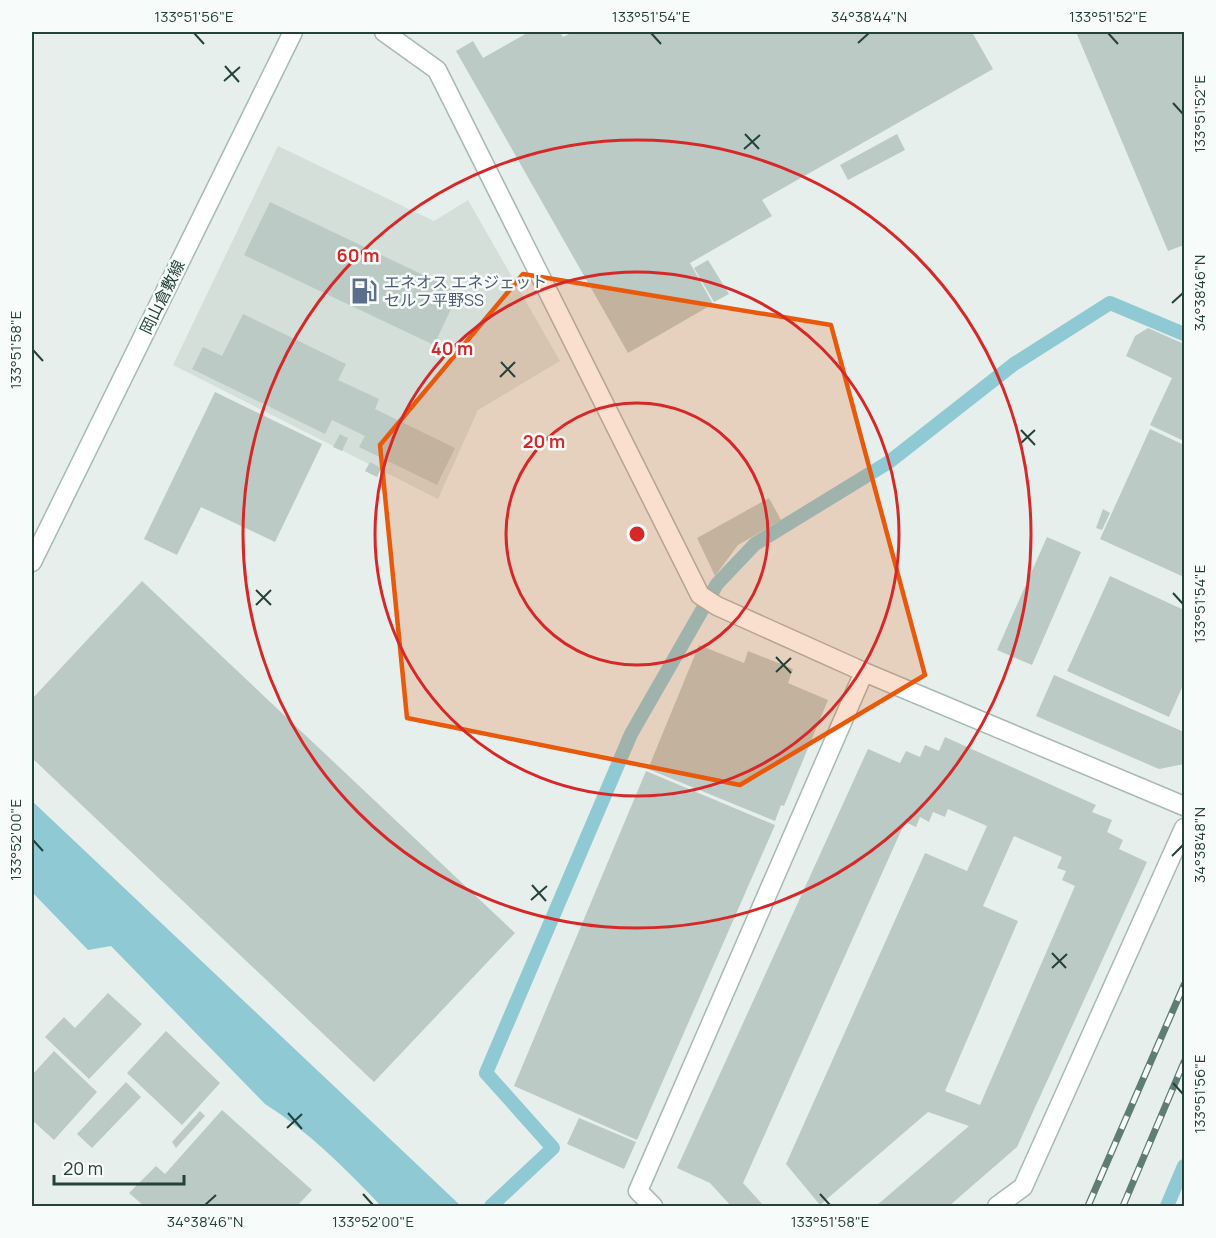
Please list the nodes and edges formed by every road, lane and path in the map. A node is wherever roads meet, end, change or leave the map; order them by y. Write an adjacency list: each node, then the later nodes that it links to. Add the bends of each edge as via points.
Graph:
1 (293, 32): 3 (street, 岡山倉敷線)
2 (384, 32): 4 (street, via 437,69 700,595)
3 (32, 562)
4 (864, 672): 5 (street); 7 (street, via 638,1191)
5 (1185, 806)
6 (1185, 828): 8 (street, via 1023,1187)
7 (653, 1206)
8 (997, 1206)

